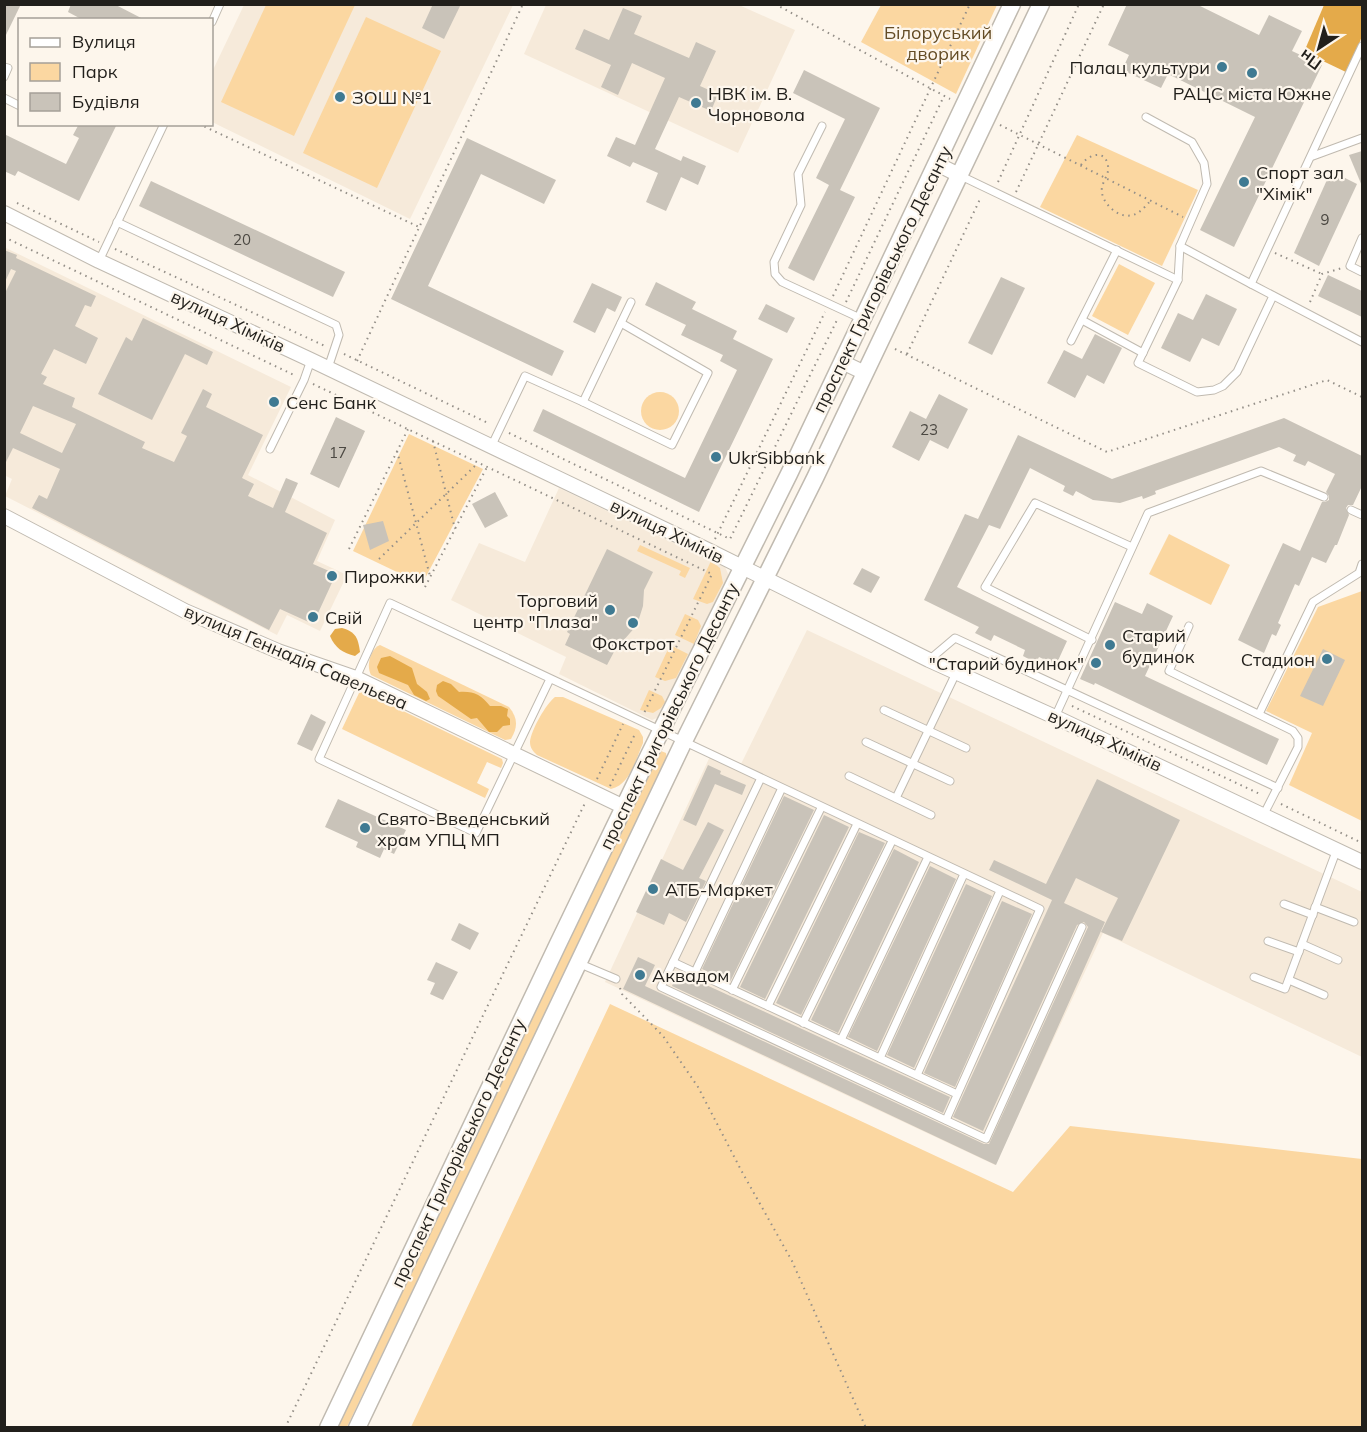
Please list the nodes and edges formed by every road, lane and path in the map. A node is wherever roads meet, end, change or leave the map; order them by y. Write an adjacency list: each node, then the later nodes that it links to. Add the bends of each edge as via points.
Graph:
1 (220, 4): 8 (lane)
2 (523, 4): 30 (path)
3 (970, 4): 45 (path)
4 (1012, 4): 20 (street, проспект Григорівського Десанту)
5 (1041, 4): 22 (street, проспект Григорівського Десанту)
6 (1079, 4): 24 (path)
7 (1104, 4): 25 (path)
8 (213, 20)
9 (1362, 46): 19 (lane)
10 (4, 66): 11 (lane, via 8,68)
11 (4, 77)
12 (4, 98): 13 (lane)
13 (18, 105)
14 (1146, 117): 34 (lane, via 1192,142 1204,163 1207,184)
15 (163, 126): 29 (lane)
16 (204, 126): 30 (path)
17 (822, 126): 45 (lane, via 798,174 801,205 774,262 775,274 782,282)
18 (1362, 138): 19 (lane)
19 (1313, 156): 36 (lane)
20 (937, 164): 22 (street); 47 (street, проспект Григорівського Десанту)
21 (1081, 165): 26 (path, via 1092,155 1105,159 1108,166 1102,191 1106,202 1117,212 1135,215)
22 (959, 175): 23 (lane); 50 (street, проспект Григорівського Десанту)
23 (985, 188): 24 (lane); 55 (path)
24 (993, 191): 25 (lane)
25 (1012, 200): 35 (lane)
26 (1150, 200)
27 (15, 202): 33 (path)
28 (4, 213): 37 (street, вулиця Хіміків)
29 (117, 222): 33 (lane); 53 (lane, via 336,325 339,335)
30 (419, 227): 57 (path)
31 (4, 237): 61 (path)
32 (1362, 238): 38 (lane)
33 (106, 245): 37 (lane); 53 (path)
34 (1180, 246): 41 (lane); 42 (lane)
35 (1117, 250): 41 (lane); 48 (lane)
36 (1268, 250): 40 (path); 42 (lane)
37 (99, 261): 56 (street, вулиця Хіміків)
38 (1350, 266): 39 (lane); 40 (path)
39 (1362, 272)
40 (1322, 274): 46 (path)
41 (1178, 280): 54 (lane)
42 (1251, 284): 43 (lane)
43 (1273, 296): 46 (lane); 54 (lane, via 1237,372 1214,390 1197,392 1138,363)
44 (631, 302): 49 (lane)
45 (829, 304): 47 (lane); 79 (path)
46 (1305, 314): 52 (lane)
47 (862, 319): 58 (street, проспект Григорівського Десанту)
48 (1082, 320): 51 (lane); 54 (lane)
49 (621, 323): 63 (lane); 63 (lane, via 708,373 672,445)
50 (880, 341): 55 (path); 60 (street, проспект Григорівського Десанту)
51 (1071, 341)
52 (1362, 342)
53 (333, 350): 57 (path); 59 (lane)
54 (1143, 353)
55 (907, 354): 62 (path, via 1107,453 1327,380)
56 (311, 360): 59 (street, вулиця Хіміків); 61 (lane)
57 (357, 361): 65 (path)
58 (842, 362): 60 (street); 86 (street, проспект Григорівського Десанту)
59 (328, 368): 67 (street, вулиця Хіміків)
60 (865, 373): 88 (street, проспект Григорівського Десанту)
61 (304, 380): 64 (path); 68 (lane)
62 (1362, 397)
63 (583, 402): 65 (lane, via 525,376)
64 (408, 429): 66 (path); 69 (path)
65 (499, 429): 67 (lane); 79 (path)
66 (433, 441): 70 (path); 72 (path)
67 (491, 447): 83 (street, вулиця Хіміків)
68 (270, 449)
69 (397, 451): 77 (path); 82 (path)
70 (478, 463): 71 (path); 72 (path)
71 (488, 467): 78 (path); 102 (path, via 712,574)
72 (446, 493): 77 (path); 78 (path)
73 (1324, 497): 81 (lane, via 1261,471 1148,513)
74 (1351, 510): 75 (lane)
75 (1362, 515)
76 (4, 516): 94 (street, вулиця Геннадія Савельєва, via 185,611 278,651)
77 (416, 522): 84 (path); 87 (path)
78 (455, 529): 87 (path)
79 (717, 533): 80 (path); 83 (path)
80 (730, 540)
81 (1132, 546): 91 (lane); 91 (lane, via 1035,503 985,587)
82 (349, 549)
83 (710, 551): 86 (street, вулиця Хіміків)
84 (379, 559)
85 (1362, 564): 99 (lane, via 1359,573 1313,602)
86 (741, 568): 88 (street, вулиця Хіміків); 103 (street, проспект Григорівського Десанту)
87 (430, 576): 89 (path)
88 (764, 579): 92 (street, вулиця Хіміків); 105 (street, проспект Григорівського Десанту)
89 (425, 587)
90 (1189, 626): 99 (lane, via 1169,671)
91 (1092, 640): 96 (lane)
92 (929, 660): 93 (street, вулиця Хіміків); 96 (lane, via 955,638)
93 (956, 673): 101 (street, вулиця Хіміків); 104 (lane)
94 (356, 678): 95 (lane, via 390,603); 108 (street, вулиця Геннадія Савельєва); 108 (lane, via 319,759 476,833)
95 (550, 679): 100 (lane); 108 (lane)
96 (1067, 691): 97 (lane); 113 (lane)
97 (1062, 702): 101 (lane); 118 (path)
98 (884, 710): 104 (lane)
99 (1259, 714): 113 (lane, via 1293,731 1298,738 1298,747)
100 (627, 715): 102 (lane); 115 (path)
101 (1055, 717): 121 (street, вулиця Хіміків)
102 (640, 722): 103 (lane); 116 (path)
103 (661, 731): 105 (lane); 119 (street, проспект Григорівського Десанту)
104 (929, 731): 107 (lane); 109 (lane)
105 (683, 742): 111 (lane); 139 (street, проспект Григорівського Десанту)
106 (866, 742): 109 (lane)
107 (966, 748)
108 (514, 754): 115 (street, вулиця Геннадія Савельєва)
109 (913, 764): 112 (lane); 117 (lane)
110 (849, 776): 117 (lane)
111 (760, 780): 114 (lane); 138 (lane)
112 (950, 781)
113 (1278, 788): 118 (lane)
114 (781, 789): 120 (lane); 140 (lane)
115 (591, 790): 116 (street, вулиця Геннадія Савельєва); 153 (path)
116 (604, 797): 119 (street, вулиця Геннадія Савельєва)
117 (896, 798): 122 (lane)
118 (1272, 800): 121 (lane); 125 (path)
119 (624, 807): 154 (street, проспект Григорівського Десанту)
120 (821, 808): 123 (lane); 144 (lane)
121 (1264, 814): 126 (street, вулиця Хіміків)
122 (931, 815)
123 (857, 824): 124 (lane); 146 (lane)
124 (892, 841): 127 (lane); 147 (lane)
125 (1362, 843)
126 (1337, 849): 128 (street, вулиця Хіміків); 132 (lane)
127 (928, 857): 129 (lane); 148 (lane)
128 (1362, 861)
129 (964, 874): 130 (lane); 149 (lane)
130 (1000, 891): 150 (lane); 151 (lane, via 1040,909)
131 (1284, 904): 132 (lane)
132 (1314, 911): 133 (lane); 136 (lane)
133 (1354, 922)
134 (1083, 927): 152 (lane, via 986,1139)
135 (1268, 941): 136 (lane)
136 (1300, 948): 137 (lane); 143 (lane)
137 (1338, 960)
138 (673, 962): 140 (lane); 152 (lane, via 661,987)
139 (578, 963): 142 (lane); 155 (street, проспект Григорівського Десанту)
140 (695, 972): 144 (lane)
141 (1254, 977): 143 (lane, via 1286,989)
142 (616, 979): 156 (path, via 622,994 663,1036 698,1087 792,1261)
143 (1289, 980): 145 (lane)
144 (732, 990): 146 (lane)
145 (1324, 996)
146 (768, 1006): 147 (lane)
147 (804, 1023): 148 (lane)
148 (841, 1040): 149 (lane)
149 (880, 1058): 150 (lane)
150 (917, 1075): 151 (lane)
151 (957, 1094): 152 (lane)
152 (946, 1120)
153 (285, 1428)
154 (328, 1428)
155 (357, 1428)
156 (866, 1428)

